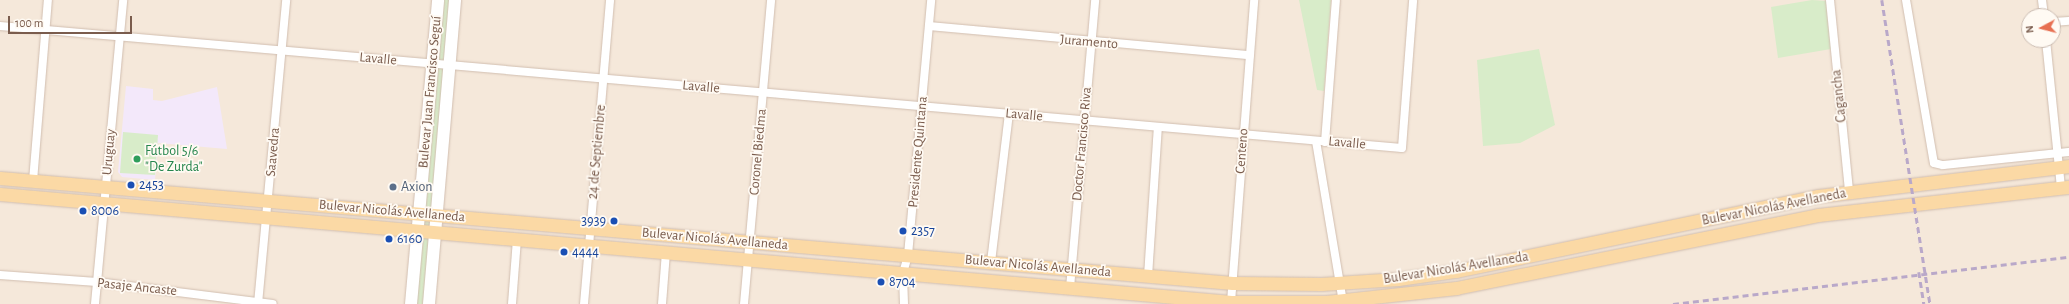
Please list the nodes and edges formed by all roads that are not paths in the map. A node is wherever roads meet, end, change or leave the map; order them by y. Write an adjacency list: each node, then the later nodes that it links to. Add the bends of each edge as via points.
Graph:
1 (48, 0): 17 (street)
2 (123, 0): 18 (street, Uruguay)
3 (286, 0): 21 (street, Saavedra)
4 (438, 0): 23 (main road, Bulevar Juan Francisco Seguí)
5 (456, 0): 24 (main road, Bulevar Juan Francisco Seguí)
6 (610, 0): 25 (street, 24 de Septiembre)
7 (771, 0): 26 (street, Coronel Biedma)
8 (931, 0): 16 (street, Presidente Quintana)
9 (1095, 0): 19 (street, Doctor Francisco Riva)
10 (1254, 0): 22 (street, Centeno)
11 (1336, 0): 32 (street)
12 (1413, 0): 32 (street, Lavalle, via 1402,148)
13 (1830, 0): 40 (street, Cagancha)
14 (1906, 0): 34 (street, via 1934,163)
15 (0, 26): 17 (street, Lavalle)
16 (929, 26): 19 (street, Juramento); 27 (street, Presidente Quintana)
17 (46, 30): 18 (street, Lavalle); 37 (street)
18 (120, 36): 21 (street, Lavalle); 38 (street, Uruguay)
19 (1091, 42): 22 (street, Juramento); 29 (street, Doctor Francisco Riva)
20 (2047, 48): 34 (street)
21 (281, 50): 23 (street, Lavalle); 42 (street, Saavedra)
22 (1250, 55): 31 (street, Centeno)
23 (433, 63): 24 (street, Lavalle); 44 (main road, Bulevar Juan Francisco Seguí)
24 (450, 65): 25 (street, Lavalle); 45 (main road, Bulevar Juan Francisco Seguí)
25 (604, 78): 26 (street, Lavalle); 47 (street, 24 de Septiembre)
26 (763, 92): 27 (street, Lavalle); 51 (street, Coronel Biedma)
27 (922, 106): 28 (street, Lavalle); 54 (street, Presidente Quintana)
28 (1009, 114): 29 (street, Lavalle); 56 (street)
29 (1085, 121): 30 (street, Lavalle); 57 (street, Doctor Francisco Riva)
30 (1158, 127): 31 (street, Lavalle); 60 (street)
31 (1243, 134): 32 (street, Lavalle); 62 (street, Centeno)
32 (1320, 141): 63 (street)
33 (2069, 152): 34 (street)
34 (2058, 153): 35 (street)
35 (2064, 167): 39 (street); 40 (main road, Bulevar Nicolás Avellaneda)
36 (0, 178): 37 (main road, Bulevar Nicolás Avellaneda)
37 (33, 181): 38 (main road, Bulevar Nicolás Avellaneda)
38 (106, 187): 42 (main road, Bulevar Nicolás Avellaneda); 43 (street, Uruguay)
39 (2065, 188): 67 (main road, Bulevar Nicolás Avellaneda, via 1818,215 1456,288)
40 (1848, 192): 63 (main road, Bulevar Nicolás Avellaneda, via 1456,271)
41 (0, 194): 43 (main road, Bulevar Nicolás Avellaneda)
42 (268, 201): 44 (main road, Bulevar Nicolás Avellaneda); 46 (street, Saavedra)
43 (105, 203): 46 (main road, Bulevar Nicolás Avellaneda); 61 (street, Uruguay)
44 (419, 214): 45 (main road, Bulevar Nicolás Avellaneda); 48 (main road, Bulevar Juan Francisco Seguí)
45 (437, 215): 47 (main road, Bulevar Nicolás Avellaneda); 49 (main road, Bulevar Juan Francisco Seguí)
46 (267, 217): 48 (main road, Bulevar Nicolás Avellaneda); 65 (street, Saavedra)
47 (590, 228): 51 (main road, Bulevar Nicolás Avellaneda); 52 (street, 24 de Septiembre)
48 (418, 230): 49 (main road, Bulevar Nicolás Avellaneda); 70 (main road, Bulevar Juan Francisco Seguí)
49 (435, 232): 50 (main road, Bulevar Nicolás Avellaneda); 71 (main road, Bulevar Juan Francisco Seguí)
50 (517, 239): 52 (main road, Bulevar Nicolás Avellaneda); 72 (street)
51 (750, 242): 54 (main road, Bulevar Nicolás Avellaneda); 55 (street, Coronel Biedma)
52 (589, 245): 53 (main road, Bulevar Nicolás Avellaneda); 73 (street, 24 de Septiembre)
53 (666, 252): 55 (main road, Bulevar Nicolás Avellaneda); 74 (street)
54 (908, 255): 56 (main road, Bulevar Nicolás Avellaneda); 58 (street, Presidente Quintana)
55 (748, 259): 58 (main road, Bulevar Nicolás Avellaneda); 75 (street, Coronel Biedma)
56 (991, 262): 57 (main road, Bulevar Nicolás Avellaneda)
57 (1072, 269): 60 (main road, Bulevar Nicolás Avellaneda); 64 (street, Doctor Francisco Riva)
58 (903, 273): 64 (main road, Bulevar Nicolás Avellaneda); 76 (street, Presidente Quintana)
59 (0, 275): 61 (street, Pasaje Ancaste)
60 (1148, 276): 62 (main road, Bulevar Nicolás Avellaneda)
61 (97, 282): 65 (street, Pasaje Ancaste); 68 (street, Uruguay)
62 (1233, 283): 63 (main road, Bulevar Nicolás Avellaneda); 66 (street, Centeno)
63 (1340, 283): 67 (street)
64 (1070, 288): 66 (main road, Bulevar Nicolás Avellaneda)
65 (259, 302): 69 (street, Pasaje Ancaste)
66 (1231, 302): 67 (main road, Bulevar Nicolás Avellaneda)
67 (1343, 303)
68 (96, 304)
69 (274, 304)
70 (411, 304)
71 (429, 304)
72 (512, 304)
73 (584, 304)
74 (662, 304)
75 (744, 304)
76 (904, 304)

